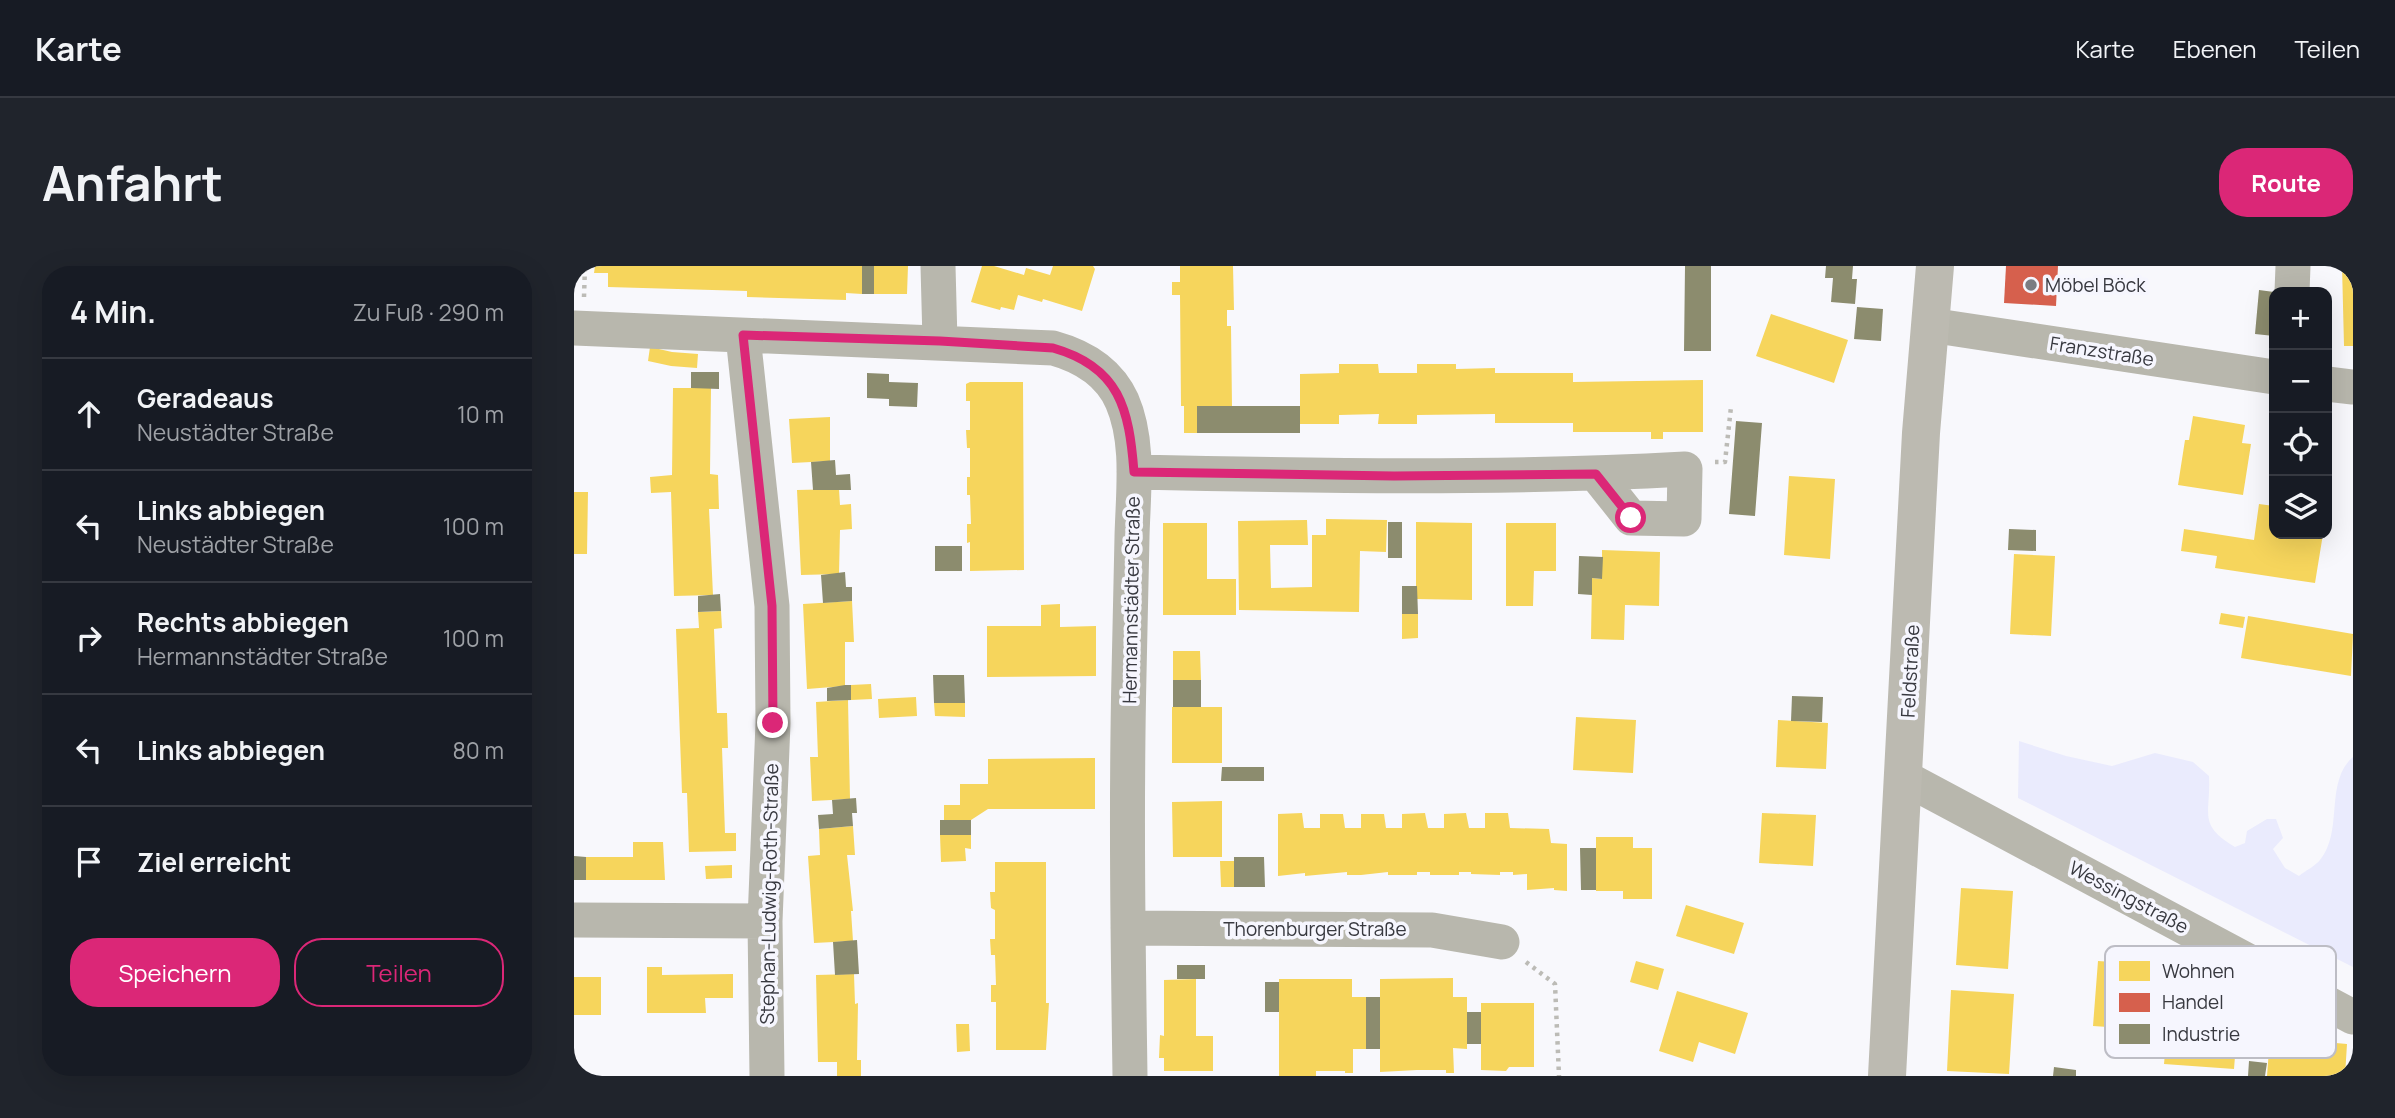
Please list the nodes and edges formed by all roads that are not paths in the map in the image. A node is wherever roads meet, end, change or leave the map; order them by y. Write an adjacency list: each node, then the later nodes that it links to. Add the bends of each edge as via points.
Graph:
1 (938, 266): 8 (street)
2 (1935, 266): 5 (main road, Feldstraße)
3 (2293, 266): 4 (street)
4 (2292, 287)
5 (1930, 325): 9 (street, Franzstraße); 14 (main road, Feldstraße)
6 (574, 328): 7 (street, Hermannstädter Straße)
7 (743, 335): 8 (street, Hermannstädter Straße); 16 (street, Stephan-Ludwig-Roth-Straße, via 772,606 773,723)
8 (940, 341): 12 (street, Hermannstädter Straße, via 1053,348 1094,366 1122,401)
9 (2269, 376)
10 (2332, 385): 11 (street)
11 (2353, 387)
12 (1134, 472): 13 (street); 17 (street, Hermannstädter Straße)
13 (1596, 474): 13 (street, via 1685,469 1684,519 1631,518)
14 (1905, 778): 19 (street, Wessingstraße); 24 (main road, Feldstraße)
15 (574, 920): 16 (street)
16 (765, 921): 22 (street, Stephan-Ludwig-Roth-Straße)
17 (1128, 928): 18 (street, Thorenburger Straße, via 1433,930); 23 (street, Hermannstädter Straße)
18 (1502, 942)
19 (2220, 946)
20 (2336, 1008): 21 (street, Wessingstraße)
21 (2353, 1017)
22 (767, 1076)
23 (1130, 1076)
24 (1887, 1076)

